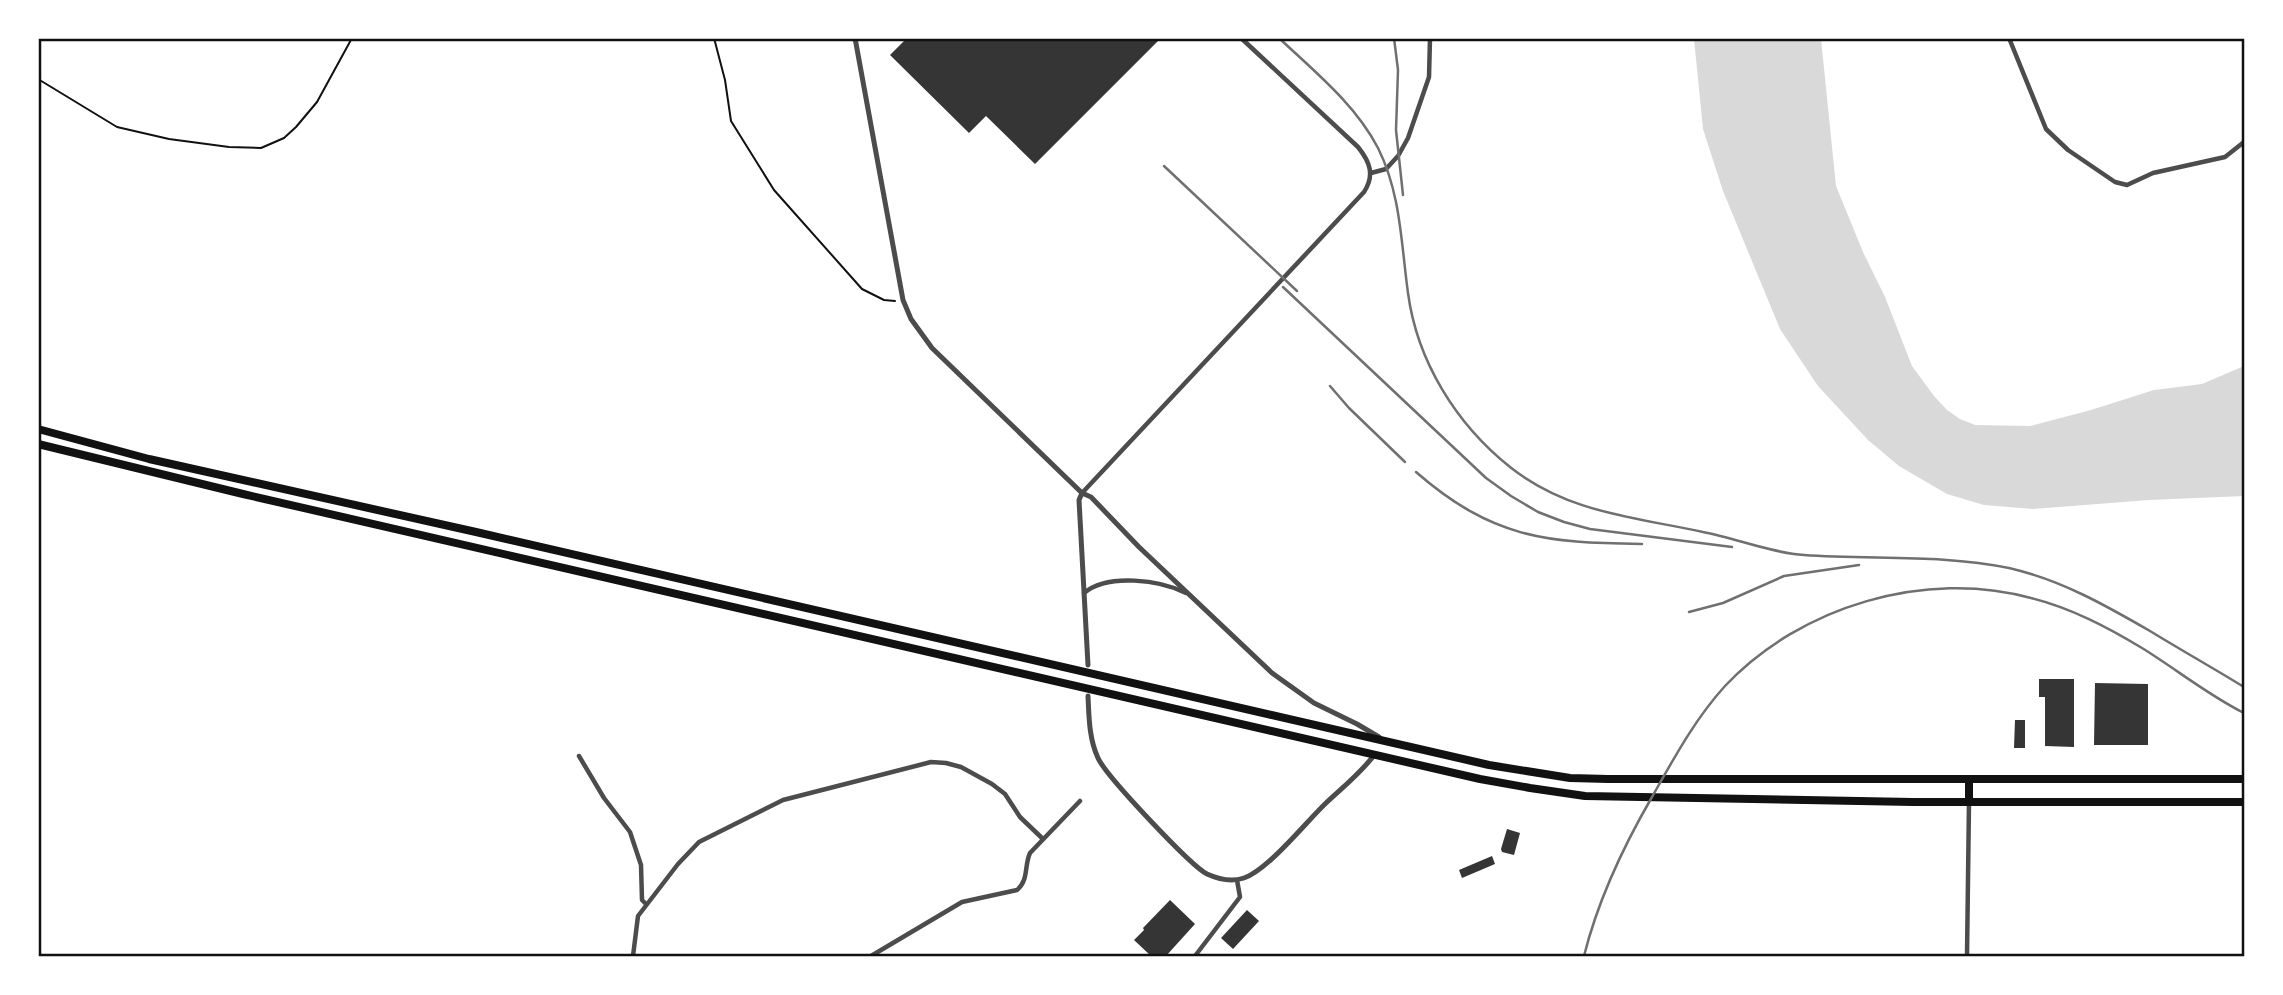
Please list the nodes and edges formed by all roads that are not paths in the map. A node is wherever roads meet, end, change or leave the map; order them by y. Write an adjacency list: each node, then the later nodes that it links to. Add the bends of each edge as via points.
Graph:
1 (855, 38): 9 (street, via 903,300 911,319 932,348)
2 (1241, 38): 6 (street, via 1358,147)
3 (1430, 38): 6 (street, via 1429,77 1408,138 1386,169)
4 (2009, 38): 5 (street, via 2046,129 2115,183 2127,184 2153,173 2224,157)
5 (2245, 142)
6 (1371, 173): 9 (street, via 1364,192)
7 (38, 429): 14 (highway, via 149,459)
8 (38, 444): 15 (highway)
9 (1082, 493): 10 (street); 11 (street, via 1091,496)
10 (1084, 594): 11 (street, via 1113,581 1169,584); 12 (street)
11 (1189, 595): 14 (street, via 1294,690)
12 (1088, 665)
13 (1088, 696): 23 (street, via 1094,750 1105,771 1196,867 1216,878)
14 (1384, 741): 18 (highway, via 1570,778)
15 (1375, 754): 20 (highway, via 1505,784 1585,796); 23 (street, via 1264,866)
16 (579, 756): 24 (street, via 630,832 641,865)
17 (2245, 779): 18 (highway)
18 (1969, 780): 20 (highway)
19 (1080, 801): 22 (street)
20 (1969, 801): 21 (highway); 28 (street)
21 (2245, 803)
22 (1042, 839): 24 (street, via 1001,790 961,767 931,762 769,806 699,842); 26 (street, via 1027,859 1026,877 1017,890 961,902)
23 (1237, 880): 27 (street, via 1240,897)
24 (646, 904): 25 (street, via 638,916)
25 (633, 957)
26 (871, 957)
27 (1195, 957)
28 (1967, 957)

